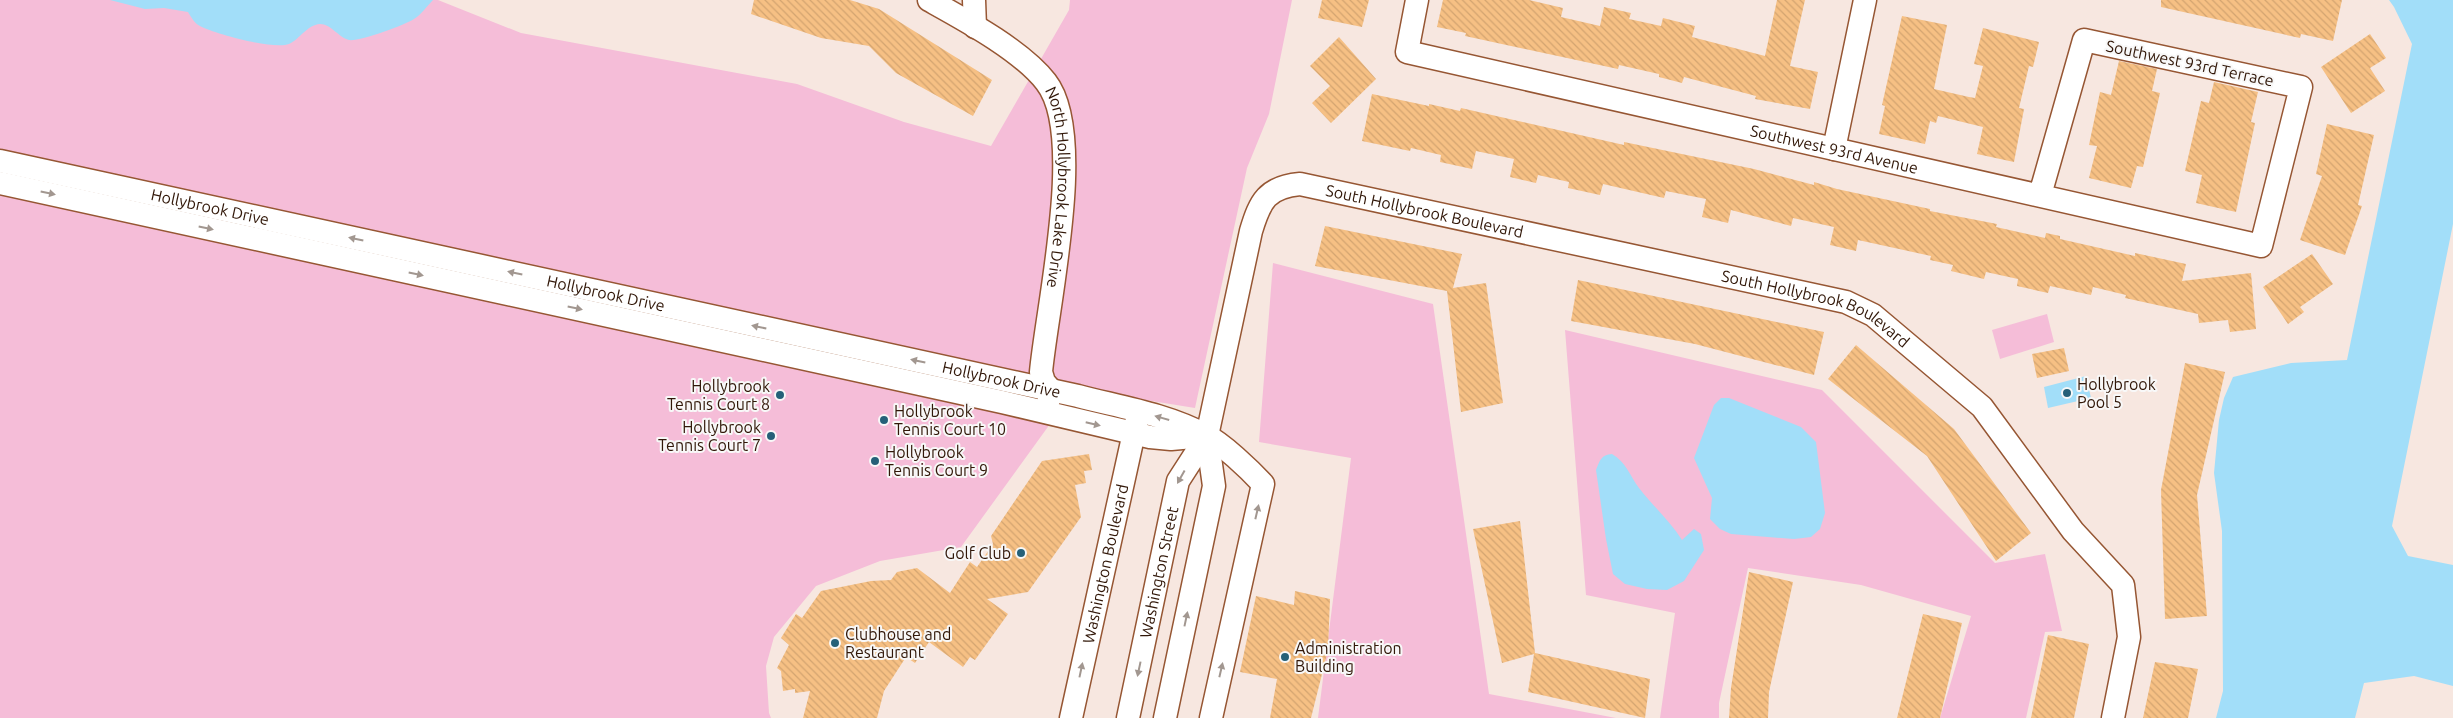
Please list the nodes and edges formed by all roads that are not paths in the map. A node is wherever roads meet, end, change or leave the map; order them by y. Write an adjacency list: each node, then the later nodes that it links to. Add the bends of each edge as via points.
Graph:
1 (929, 0): 5 (street, North Hollybrook Lake Drive)
2 (974, 0): 5 (street)
3 (1417, 0): 6 (street, Southwest 93rd Avenue, via 1407,52)
4 (1866, 0): 6 (street)
5 (975, 27): 12 (street, North Hollybrook Lake Drive, via 1036,71 1057,101 1063,122 1062,206 1041,372)
6 (1834, 149): 10 (street, Southwest 93rd Avenue)
7 (0, 161): 12 (street, Hollybrook Drive, one-way to 7)
8 (0, 183): 14 (street, Hollybrook Drive, one-way to 14)
9 (1272, 191): 16 (street, Washington Street, via 1261,203 1251,231); 21 (street, South Hollybrook Boulevard, via 1300,184 1846,302 1873,316 1982,407 2073,531 2123,585 2129,637)
10 (2040, 195): 11 (street, Southwest 93rd Avenue); 11 (street, Southwest 93rd Terrace, via 2084,40 2297,86 2301,87)
11 (2261, 246)
12 (1051, 390): 13 (street, Hollybrook Drive); 14 (street)
13 (1139, 411): 15 (street, Washington Boulevard); 16 (street, Hollybrook Drive, one-way to 13, via 1175,421)
14 (1046, 413): 15 (street, Hollybrook Drive, one-way to 15)
15 (1134, 433): 16 (street, Hollybrook Drive, via 1171,439); 17 (street, Washington Boulevard, one-way to 15)
16 (1207, 436): 18 (street, Washington Street, one-way to 18, via 1178,481); 19 (street, Washington Street, one-way to 16, via 1214,486); 20 (street, Hollybrook Drive, one-way to 16, via 1263,484 1246,466)
17 (1071, 718)
18 (1128, 718)
19 (1165, 718)
20 (1211, 718)
21 (2112, 718)

